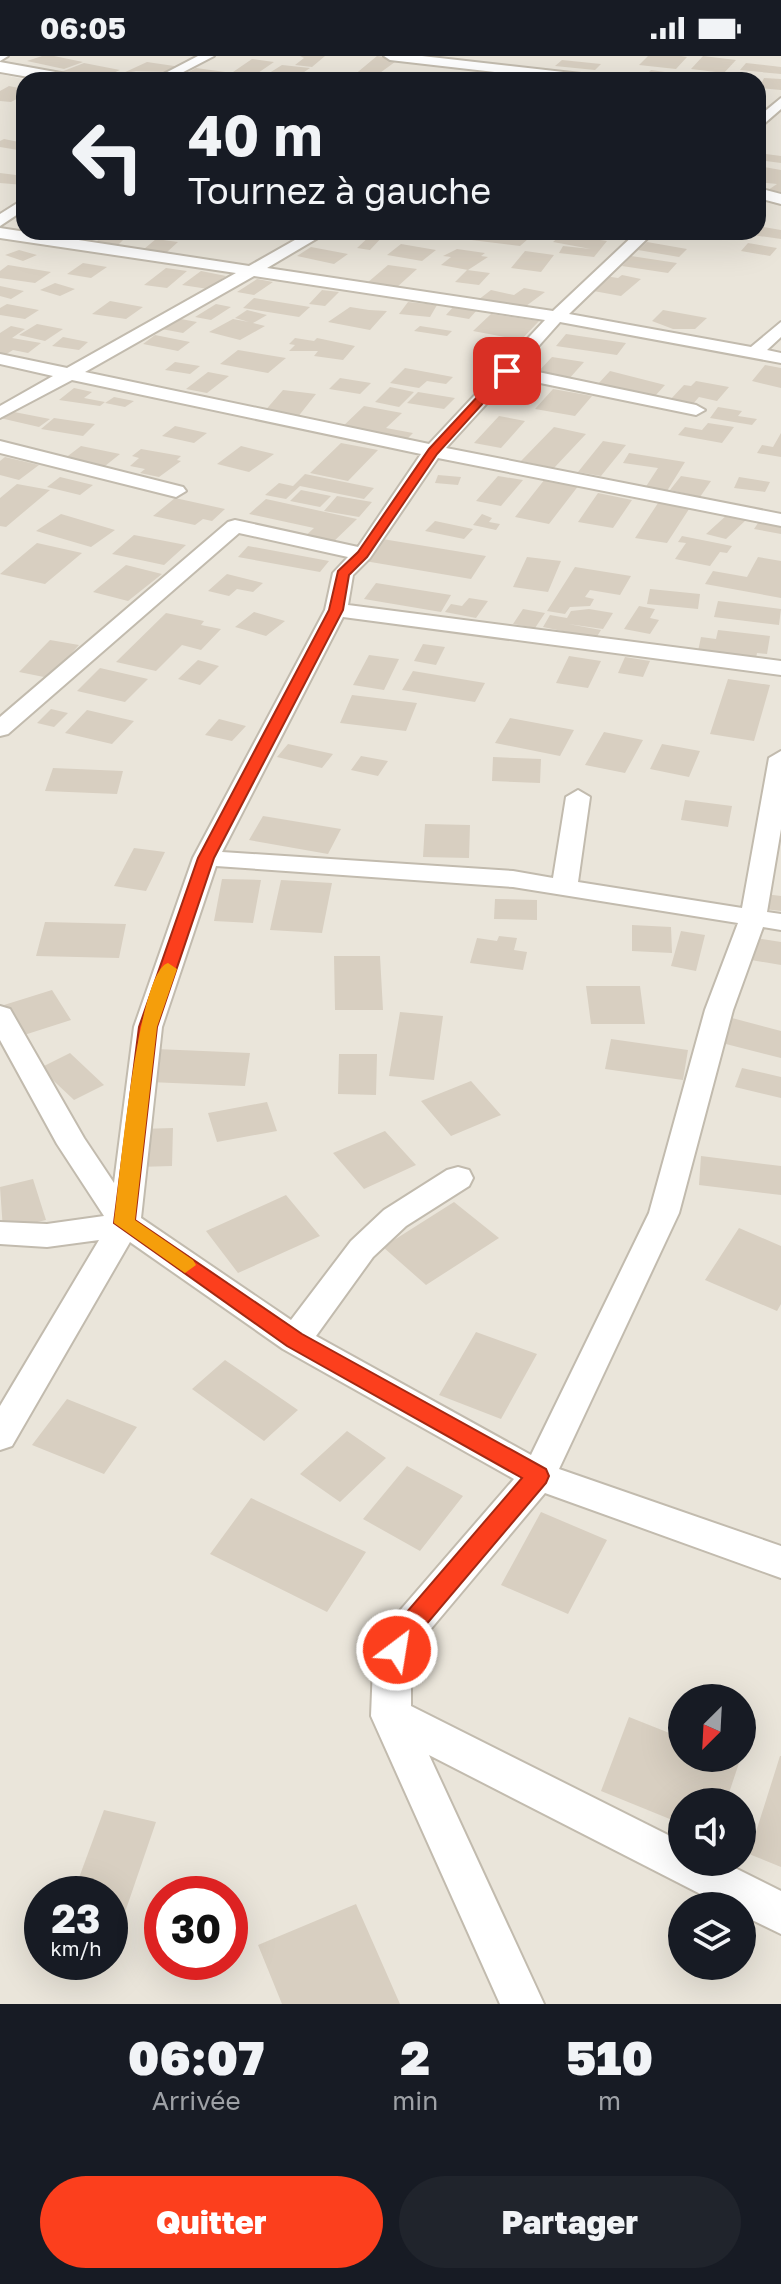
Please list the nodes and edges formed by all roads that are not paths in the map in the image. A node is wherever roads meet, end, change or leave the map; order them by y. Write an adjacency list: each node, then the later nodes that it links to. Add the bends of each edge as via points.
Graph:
1 (208, 56): 8 (street)
2 (390, 56): 4 (street)
3 (557, 56): 10 (street)
4 (411, 59): 6 (street); 9 (street)
5 (0, 67): 7 (street)
6 (399, 69)
7 (28, 72)
8 (175, 72)
9 (498, 72)
10 (538, 72)
11 (60, 240): 14 (street, via 138,249)
12 (306, 240): 14 (street)
13 (638, 240): 15 (street)
14 (249, 273): 15 (street); 21 (street)
15 (558, 315): 17 (street); 20 (street)
16 (781, 327): 17 (street)
17 (755, 353): 18 (street)
18 (781, 358)
19 (0, 359): 21 (street)
20 (507, 371): 22 (street); 25 (street)
21 (71, 373): 23 (street); 25 (street)
22 (696, 410)
23 (0, 413)
24 (0, 447): 26 (street)
25 (433, 451): 27 (street); 28 (street)
26 (176, 491)
27 (781, 520)
28 (363, 554): 29 (street, via 343,573); 31 (street, via 235,526)
29 (336, 610): 30 (street); 34 (street)
30 (781, 668)
31 (0, 729)
32 (781, 758): 36 (street)
33 (578, 797): 35 (street)
34 (206, 858): 35 (street); 39 (street, via 148,1027)
35 (564, 887): 36 (street)
36 (767, 921): 43 (street, via 719,1010 664,1213)
37 (0, 1015): 39 (street, via 72,1144)
38 (458, 1178): 41 (street, via 395,1218 362,1249)
39 (125, 1223): 40 (street, via 74,1235 35,1238); 41 (street); 42 (street)
40 (0, 1233)
41 (295, 1340): 43 (street)
42 (0, 1436)
43 (538, 1476): 44 (street); 45 (street, via 403,1634 392,1666)
44 (781, 1562)
45 (391, 1716): 46 (street); 47 (street)
46 (781, 1913)
47 (522, 2004)

